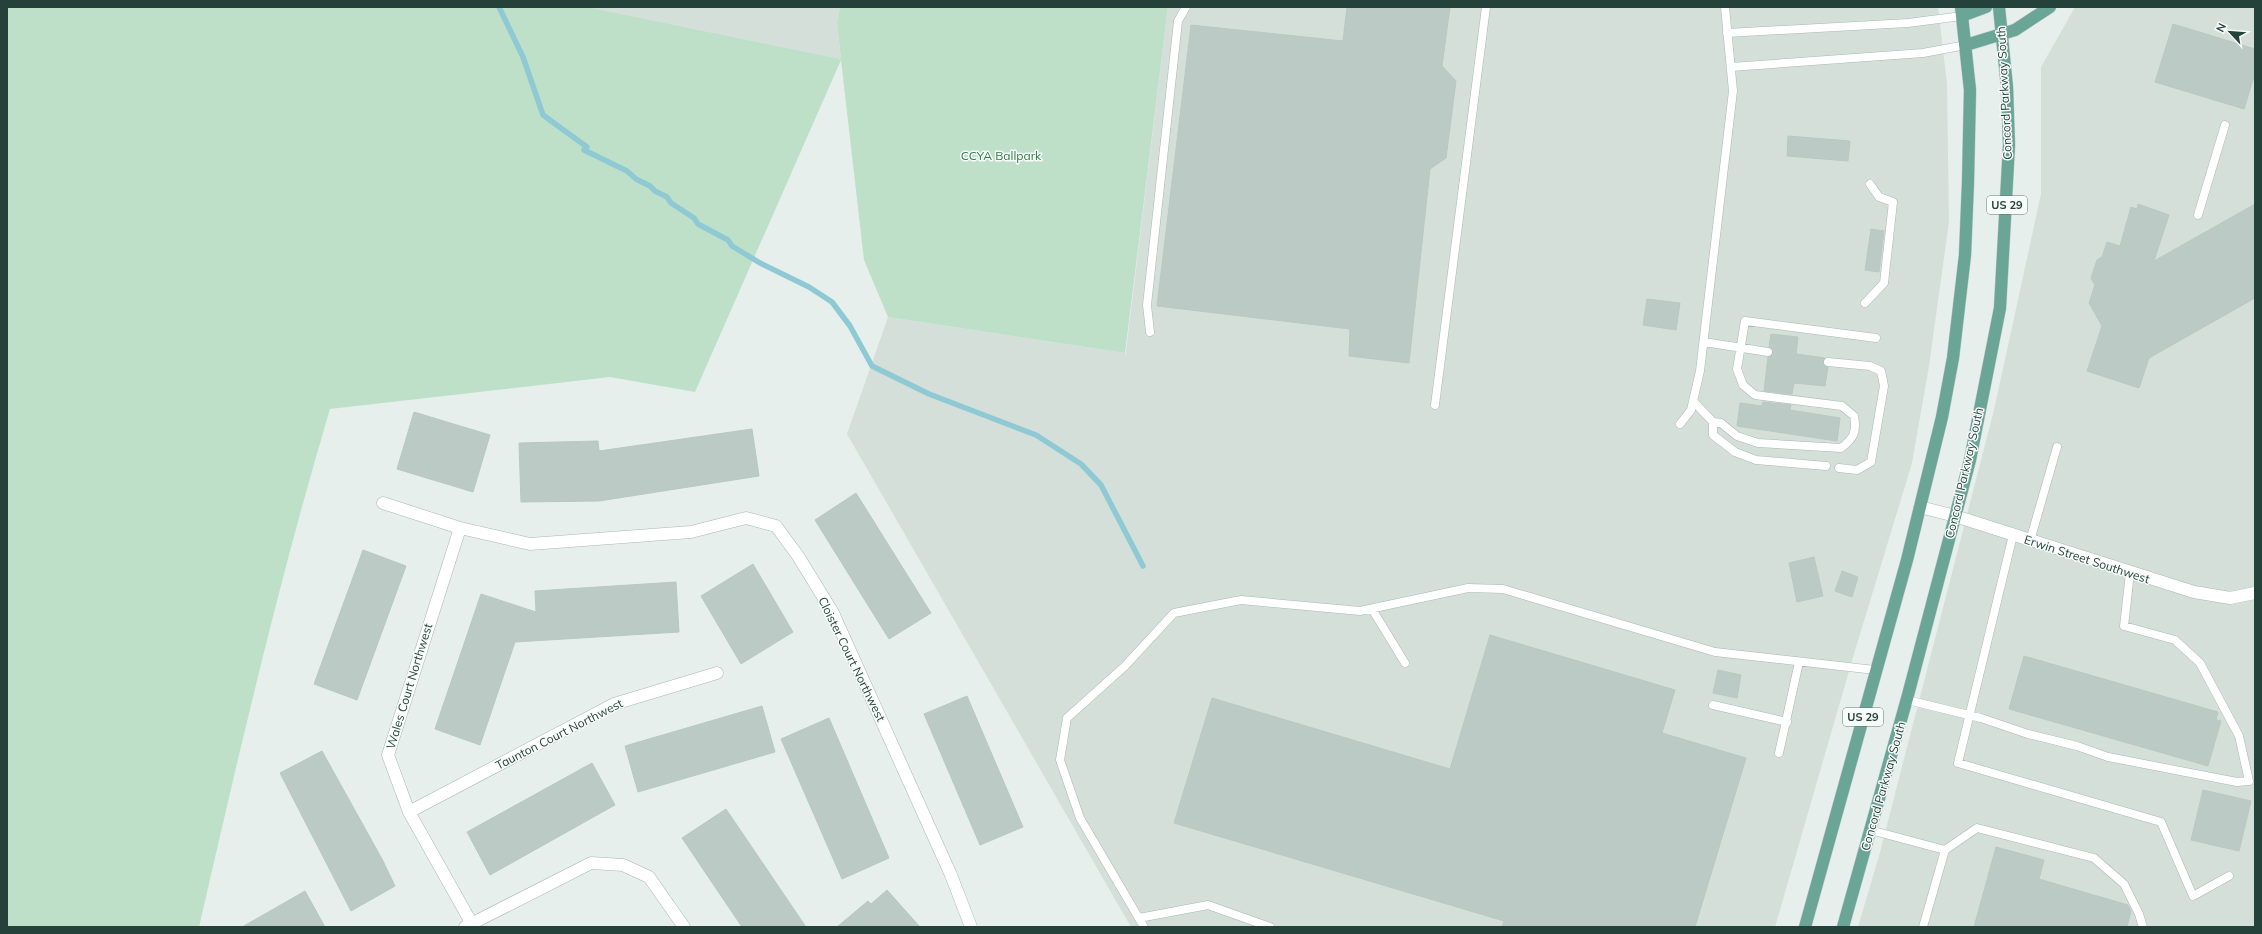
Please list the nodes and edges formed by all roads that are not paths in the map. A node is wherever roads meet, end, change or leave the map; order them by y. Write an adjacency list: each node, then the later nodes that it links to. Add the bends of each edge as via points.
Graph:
1 (1186, 7): 16 (lane, via 1178,21 1147,305)
2 (1486, 7): 23 (lane)
3 (1725, 7): 8 (lane)
4 (1986, 7): 7 (main road)
5 (1999, 7): 9 (main road, Concord Parkway South / US 29)
6 (2050, 7): 9 (main road, via 2024,25)
7 (1962, 11): 8 (lane, via 1908,23); 10 (main road, US 29)
8 (1728, 33): 11 (lane)
9 (2002, 34): 10 (main road); 31 (main road, Concord Parkway South / US 29, via 2009,145 2000,308 1970,460)
10 (1966, 45): 11 (lane, via 1923,53); 30 (main road, US 29, via 1970,90 1965,255 1942,417)
11 (1731, 67): 18 (lane, via 1733,91)
12 (2225, 125): 14 (lane)
13 (1870, 184): 15 (lane, via 1879,196 1893,202 1884,283)
14 (2198, 215)
15 (1864, 303)
16 (1150, 332)
17 (1876, 338): 19 (lane, via 1744,320)
18 (1704, 342): 19 (lane); 22 (lane)
19 (1741, 348): 20 (lane); 24 (lane, via 1737,369 1743,385 1756,395 1842,406 1854,416 1856,429 1852,439 1841,448 1758,443 1737,436 1721,423)
20 (1768, 352)
21 (1828, 362): 28 (lane, via 1870,366 1881,372 1884,386 1871,462 1857,470)
22 (1694, 402): 24 (lane); 25 (lane)
23 (1435, 405)
24 (1713, 422): 27 (lane, via 1713,435 1735,452 1756,460)
25 (1680, 424)
26 (2057, 447): 34 (lane)
27 (1826, 466)
28 (1839, 468)
29 (383, 503): 32 (street, Cloister Court Northwest)
30 (1920, 507): 31 (street, Erwin Street Southwest); 40 (main road, US 29)
31 (1955, 516): 33 (street, Erwin Street Southwest); 42 (main road, Concord Parkway South / US 29)
32 (460, 528): 47 (street, Wales Court Northwest, via 388,755); 54 (street, Cloister Court Northwest, via 530,544 691,532 746,518 776,526 833,613 951,875)
33 (2014, 535): 34 (street, Erwin Street Southwest); 44 (lane)
34 (2030, 541): 35 (street, Erwin Street Southwest)
35 (2130, 573): 36 (street, Erwin Street Southwest, via 2194,592 2230,598); 44 (lane, via 2124,626 2175,640 2200,663 2239,736 2249,781 2237,782 2108,757)
36 (2255, 593)
37 (1372, 609): 38 (lane, via 1468,588 1503,589 1715,652); 39 (lane); 51 (lane, via 1360,611 1241,600 1174,613 1125,666 1067,718 1060,760 1080,818)
38 (1799, 662): 40 (lane); 45 (lane)
39 (1405, 663)
40 (1875, 670): 57 (main road, US 29)
41 (717, 673): 47 (street, Taunton Court Northwest, via 614,704)
42 (1907, 700): 44 (lane); 48 (main road, Concord Parkway South / US 29)
43 (1714, 705): 45 (lane)
44 (1971, 716): 50 (lane, via 1958,763 2161,822 2193,896)
45 (1787, 722): 46 (lane)
46 (1780, 753)
47 (409, 812): 52 (street, Wales Court Northwest)
48 (1870, 830): 49 (lane); 58 (main road, Concord Parkway South / US 29)
49 (1944, 850): 59 (lane); 60 (lane, via 1977,828 2094,858 2124,884)
50 (2229, 876)
51 (1139, 918): 55 (lane); 56 (lane, via 1208,905)
52 (468, 925): 53 (street, via 591,863 623,865 649,877)
53 (684, 927)
54 (971, 927)
55 (1144, 927)
56 (1270, 927)
57 (1805, 927)
58 (1843, 927)
59 (1923, 927)
60 (2143, 927)

